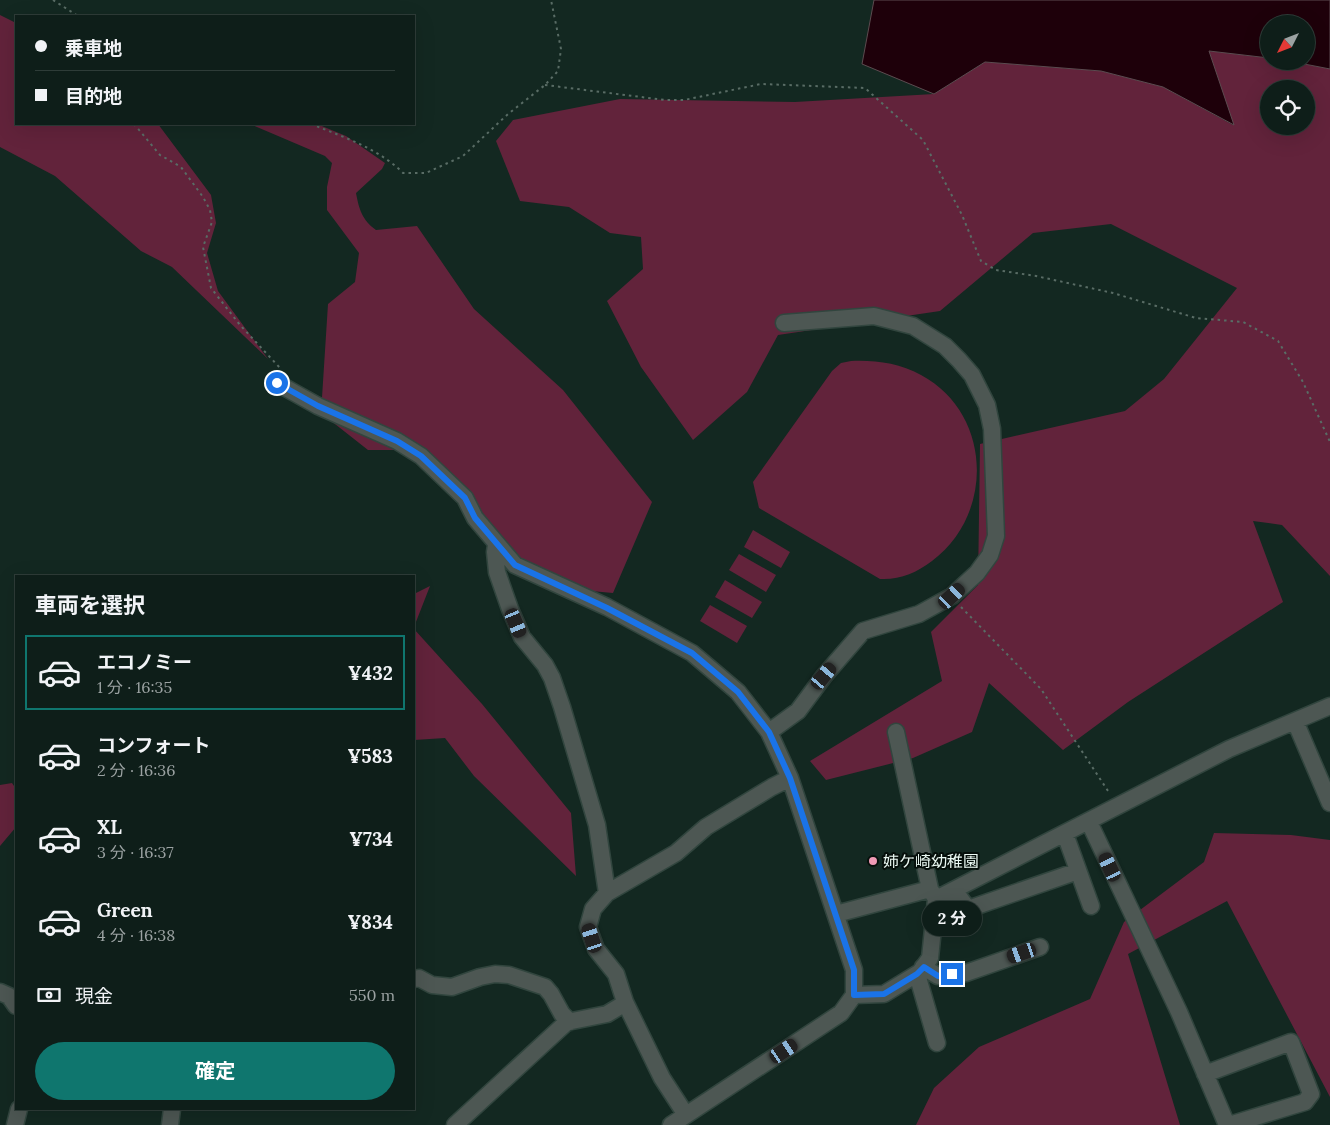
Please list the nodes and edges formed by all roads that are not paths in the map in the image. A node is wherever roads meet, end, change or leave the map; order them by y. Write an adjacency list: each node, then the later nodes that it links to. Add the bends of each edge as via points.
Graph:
1 (784, 323): 6 (street, via 874,316 913,326 945,346 972,375 987,405 992,429 996,536 990,555 977,573 952,596 919,614 863,631 798,711)
2 (280, 377): 3 (street, via 318,406 397,441 421,456 465,498 475,518)
3 (496, 545): 6 (street, via 515,565 692,653 738,692); 14 (street, via 497,572 510,609 522,637 552,678 562,707 597,825)
4 (1330, 706): 5 (street)
5 (1295, 721): 9 (street); 10 (street, via 1228,749)
6 (769, 732): 8 (street)
7 (896, 732): 15 (street)
8 (790, 778): 14 (street, via 706,828 676,853); 17 (street)
9 (1330, 803)
10 (1089, 822): 11 (street); 27 (street)
11 (1065, 834): 12 (street); 13 (street)
12 (1078, 871): 13 (street, via 968,909); 16 (street)
13 (954, 890): 15 (street)
14 (607, 893): 23 (street, via 593,909 588,927 596,949 616,974)
15 (933, 894): 17 (street); 19 (street, via 930,958)
16 (1091, 906)
17 (836, 914): 22 (street, via 854,970)
18 (1040, 947): 19 (street, via 966,973 938,976)
19 (920, 970): 22 (street, via 884,994); 26 (street)
20 (415, 979): 25 (street, via 452,987 480,977 509,975 545,987)
21 (0, 992): 24 (street, via 9,996)
22 (854, 995): 30 (street, via 841,1012)
23 (625, 1002): 25 (street, via 606,1014); 30 (street, via 662,1078)
24 (15, 1005)
25 (570, 1022): 33 (street)
26 (937, 1043)
27 (1205, 1074): 35 (street); 35 (street, via 1291,1042 1311,1094 1305,1102)
28 (19, 1110): 31 (street)
29 (172, 1110): 32 (street)
30 (686, 1115): 34 (street)
31 (15, 1125)
32 (170, 1125)
33 (455, 1125)
34 (671, 1125)
35 (1228, 1125)

